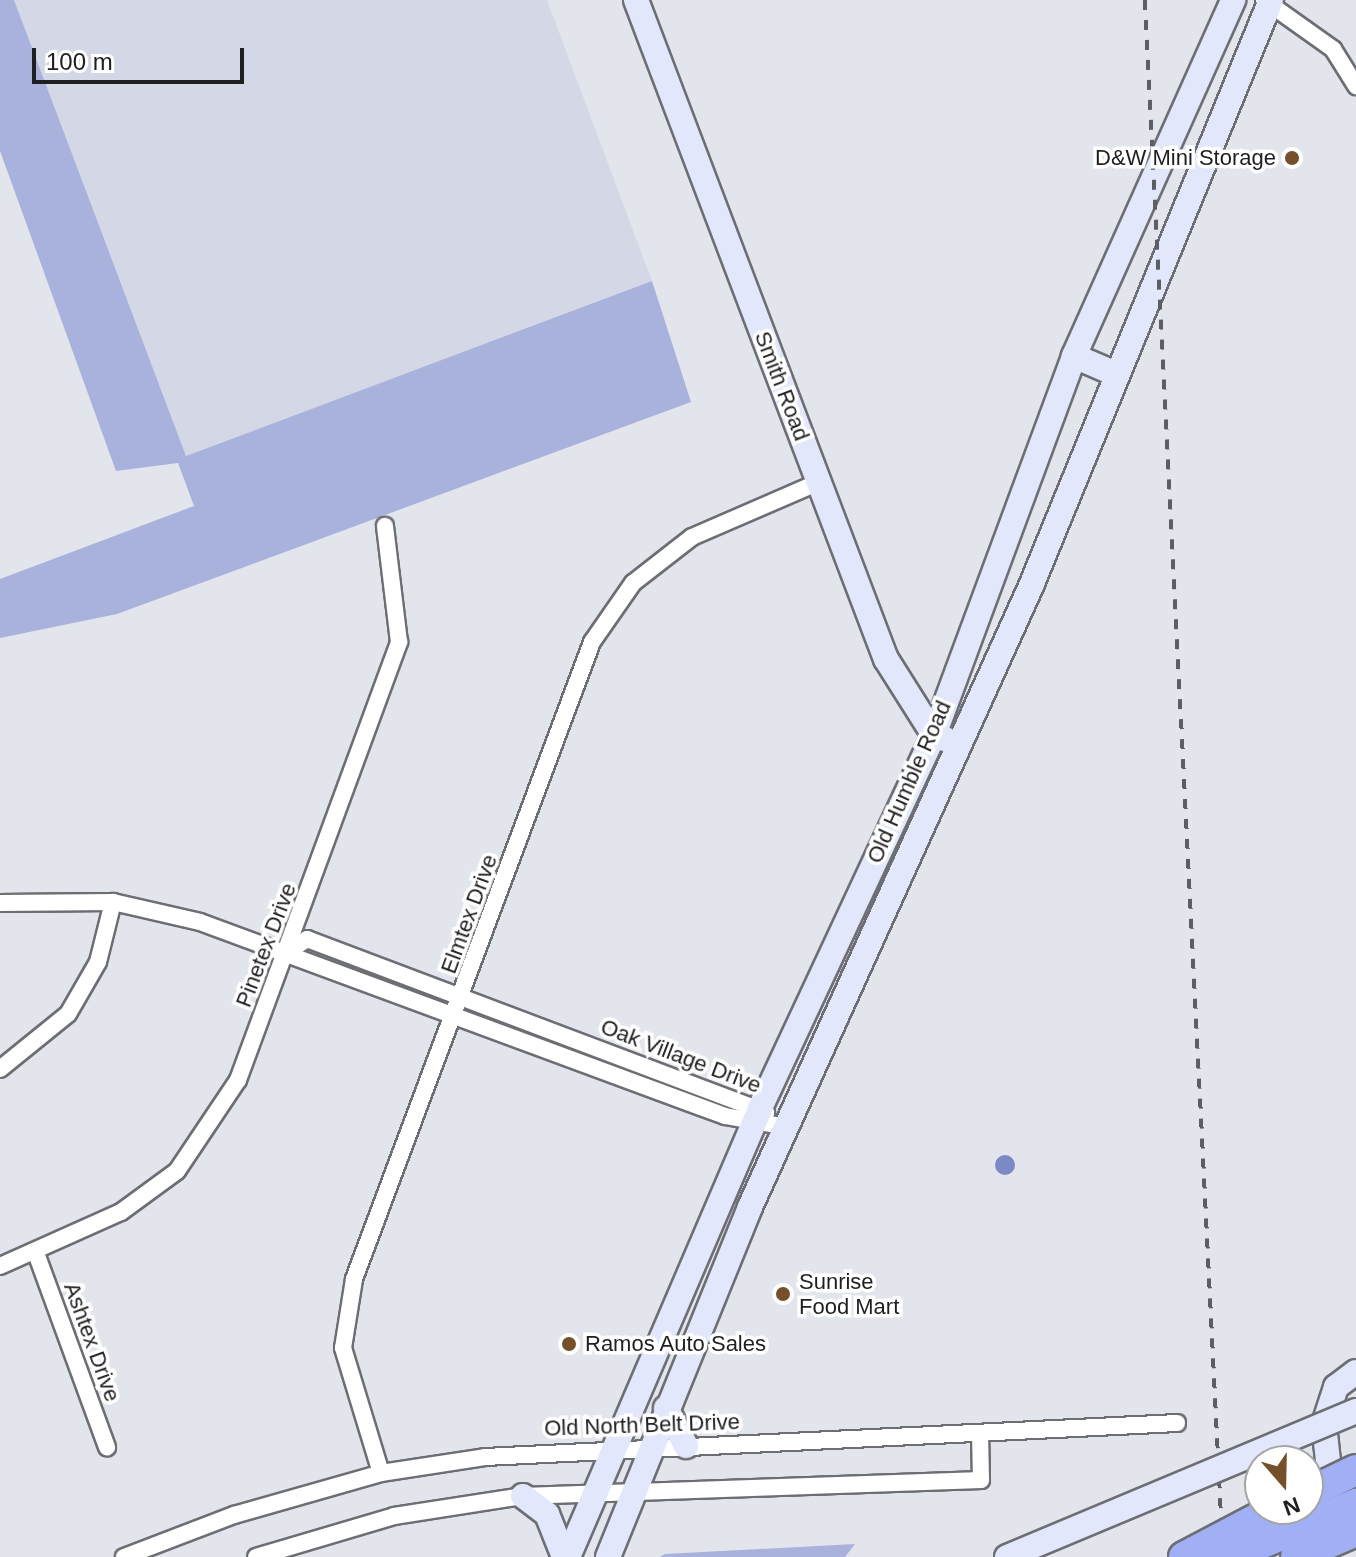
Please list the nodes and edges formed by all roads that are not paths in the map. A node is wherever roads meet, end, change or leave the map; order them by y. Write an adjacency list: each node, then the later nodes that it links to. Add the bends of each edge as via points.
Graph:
1 (636, 0): 9 (main road, Smith Road)
2 (1233, 0): 5 (main road, Old Humble Road)
3 (1268, 1): 4 (street, via 1333,49); 6 (main road, Old Humble Road)
4 (1356, 86)
5 (1074, 356): 6 (main road); 7 (main road, Old Humble Road)
6 (1116, 374): 8 (main road, Old Humble Road)
7 (1047, 431): 8 (main road); 11 (main road, Old Humble Road)
8 (1087, 447): 12 (main road, Old Humble Road)
9 (819, 482): 11 (main road, Smith Road, via 886,659); 18 (street, Elmtex Drive, via 692,537 625,595 592,642)
10 (385, 526): 17 (street, Pinetex Drive, via 399,642)
11 (934, 735): 12 (main road); 15 (main road, Old Humble Road)
12 (963, 744): 16 (main road, Old Humble Road)
13 (113, 902): 14 (street, Oak Village Drive); 17 (street, Oak Village Drive); 19 (street, via 98,962 68,1014)
14 (0, 903)
15 (844, 923): 16 (main road); 20 (main road, Old Humble Road)
16 (873, 937): 21 (main road, Old Humble Road)
17 (287, 952): 18 (street, Oak Village Drive, via 307,939); 22 (street, Pinetex Drive, via 238,1080 177,1171 121,1212)
18 (459, 1005): 20 (street, Oak Village Drive); 34 (street, Elmtex Drive, via 354,1279 343,1348)
19 (0, 1069)
20 (756, 1116): 21 (street, Oak Village Drive); 31 (main road, Old Humble Road)
21 (786, 1127): 25 (main road, Old Humble Road)
22 (36, 1253): 23 (street, Pinetex Drive); 30 (street, Ashtex Drive)
23 (0, 1266)
24 (1356, 1372): 42 (main road, via 1336,1387 1324,1424 1331,1494)
25 (666, 1408): 29 (main road); 32 (main road, Old Humble Road)
26 (1356, 1411): 47 (main road, bridge)
27 (1177, 1423): 28 (street, Old North Belt Drive)
28 (980, 1433): 29 (street, Old North Belt Drive); 36 (street, via 981,1480)
29 (686, 1446): 32 (street, Old North Belt Drive)
30 (107, 1447)
31 (615, 1448): 32 (street, Old North Belt Drive); 34 (street, Old North Belt Drive); 37 (main road, Old Humble Road)
32 (648, 1448): 36 (main road, Old Humble Road)
33 (1356, 1470): 35 (highway, bridge)
34 (381, 1473): 43 (street, Old North Belt Drive, via 234,1515)
35 (1324, 1485)
36 (633, 1490): 37 (street); 46 (main road, Old Humble Road)
37 (597, 1492): 38 (street); 45 (main road, Old Humble Road)
38 (523, 1496): 44 (street, via 394,1516); 45 (main road, via 547,1514)
39 (1356, 1504): 49 (highway, bridge)
40 (1245, 1525): 48 (highway, bridge)
41 (1356, 1531): 50 (highway, bridge)
42 (1356, 1545)
43 (124, 1557)
44 (256, 1557)
45 (566, 1557)
46 (608, 1557)
47 (1007, 1557)
48 (1184, 1557)
49 (1229, 1557)
50 (1296, 1557)

